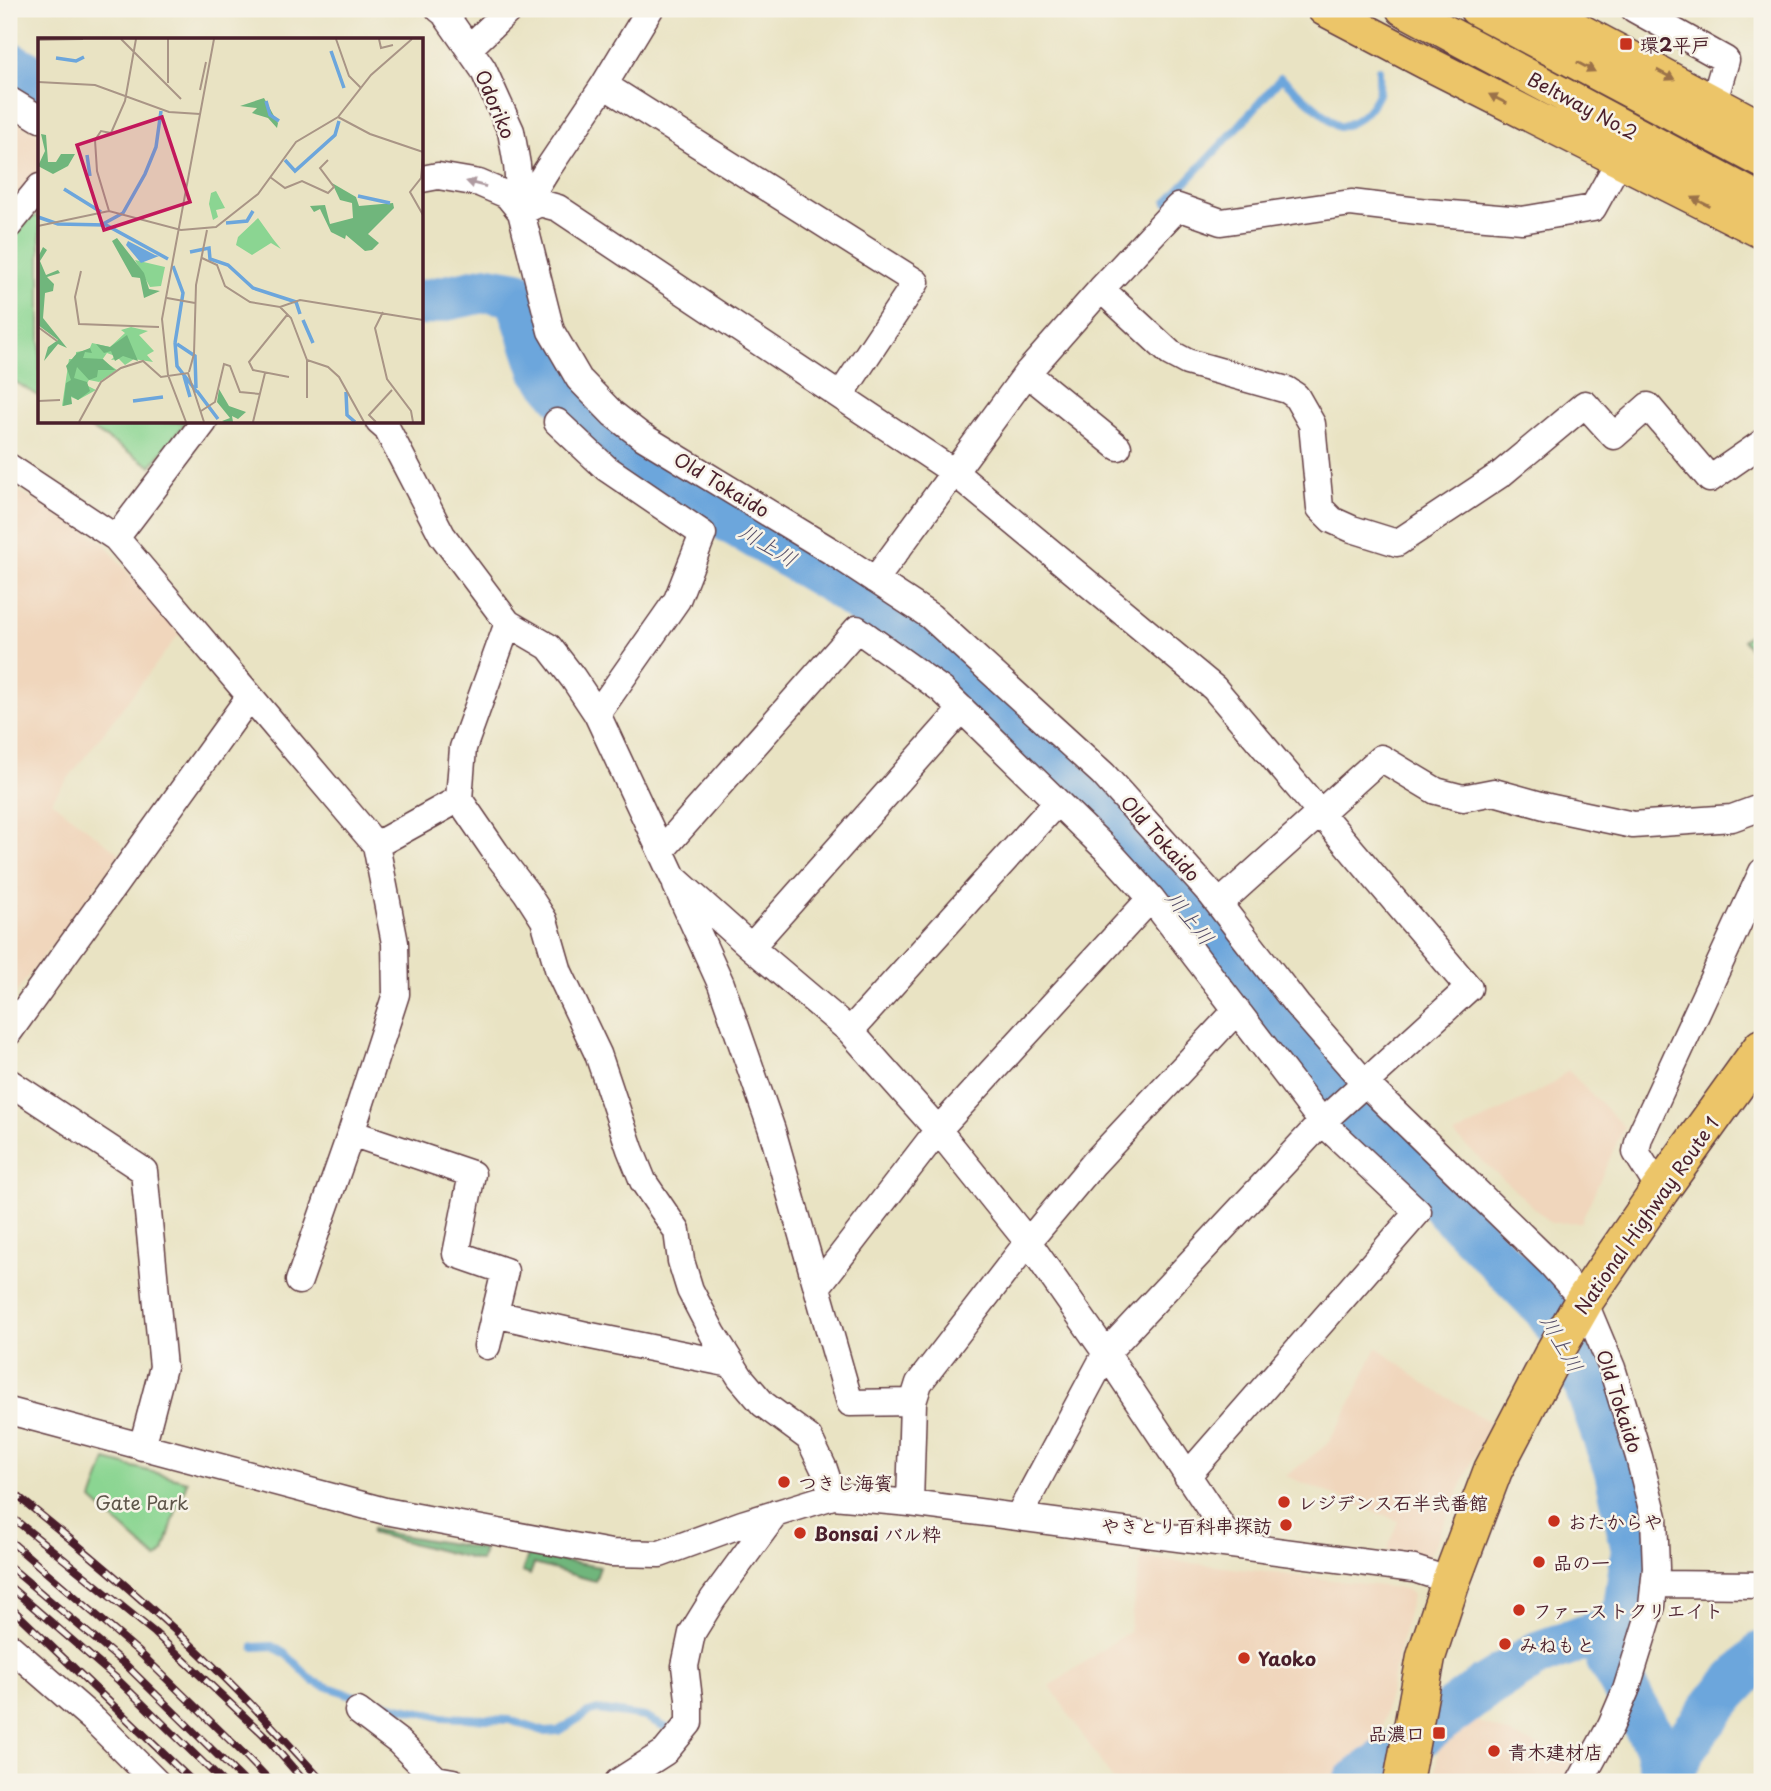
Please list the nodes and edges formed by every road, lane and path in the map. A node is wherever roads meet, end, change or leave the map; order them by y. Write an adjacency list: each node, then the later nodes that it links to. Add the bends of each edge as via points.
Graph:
1 (439, 9): 9 (street, Odoriko)
2 (510, 9): 9 (street)
3 (650, 9): 10 (street)
4 (1324, 9): 15 (main road, one-way to 4)
5 (1403, 9): 19 (main road, Beltway No.2)
6 (1476, 9): 8 (main road, Beltway No.2)
7 (1634, 9): 12 (street, via 1726,60)
8 (1533, 22): 12 (main road, one-way to 12); 16 (main road, Beltway No.2, one-way to 16)
9 (469, 48): 20 (street, Odoriko, via 511,131)
10 (604, 85): 20 (street); 26 (street, via 916,282)
11 (9, 100): 13 (street)
12 (1713, 101): 14 (main road)
13 (38, 118)
14 (1762, 128)
15 (1619, 161): 22 (main road, one-way to 15); 23 (street, via 1593,208 1522,220 1351,203 1221,222 1178,208)
16 (1762, 161)
17 (424, 179): 20 (street, one-way to 17, via 507,195 479,183 438,176)
18 (37, 197): 21 (street)
19 (1762, 201)
20 (521, 212): 25 (street, Old Tokaido, via 551,331); 26 (street, via 540,203 558,208)
21 (9, 225)
22 (1762, 232)
23 (1101, 289): 24 (street); 29 (street, via 1170,353 1287,390 1296,397 1312,424 1320,508 1352,529 1397,542 1501,474 1585,404 1614,436 1648,406 1710,479)
24 (1027, 373): 30 (street); 32 (street)
25 (586, 396): 34 (street, Old Tokaido, via 640,435); 38 (street, via 558,421 606,468 703,534 677,600)
26 (839, 396): 32 (street)
27 (202, 424): 33 (street)
28 (381, 424): 35 (street, via 442,535)
29 (1762, 443)
30 (1118, 447)
31 (9, 467): 33 (street)
32 (954, 472): 34 (street); 42 (street, via 1214,688)
33 (116, 538): 36 (street)
34 (875, 580): 48 (street, Old Tokaido, via 930,616 1103,774)
35 (508, 623): 38 (street, via 549,647); 39 (street, via 463,748)
36 (250, 696): 43 (street); 52 (street)
37 (962, 709): 40 (street); 44 (street, via 857,629); 49 (street)
38 (597, 714): 44 (street)
39 (459, 799): 43 (street); 67 (street, via 544,920 559,972 598,1054 643,1181 677,1231 690,1290)
40 (1057, 802): 47 (street); 51 (street)
41 (1762, 807): 42 (street, via 1732,818 1633,825 1494,792 1463,798 1436,791 1381,758)
42 (1321, 812): 48 (street); 55 (street, via 1469,988)
43 (376, 845): 58 (street, via 395,943 396,993)
44 (661, 851): 46 (street)
45 (1762, 872): 59 (street, via 1639,1138 1636,1152)
46 (673, 877): 49 (street); 62 (street, via 720,984 772,1130)
47 (1151, 898): 50 (street); 57 (street)
48 (1219, 904): 55 (street, Old Tokaido)
49 (751, 947): 51 (street)
50 (1237, 1010): 56 (street); 60 (street, via 1094,1163)
51 (850, 1031): 57 (street)
52 (9, 1032)
53 (1762, 1048): 59 (highway, National Highway Route 1)
54 (9, 1082): 70 (street, via 144,1171 163,1367)
55 (1359, 1088): 56 (street); 63 (street, Old Tokaido, via 1550,1264)
56 (1325, 1119): 66 (street); 71 (street, via 1418,1212)
57 (938, 1130): 60 (street); 62 (street)
58 (351, 1133): 61 (street); 64 (street, via 472,1174 456,1254 505,1271)
59 (1660, 1190): 63 (highway, National Highway Route 1)
60 (1028, 1242): 66 (street); 68 (street, via 919,1383)
61 (299, 1281)
62 (817, 1287): 68 (street, via 850,1403)
63 (1578, 1311): 77 (highway, National Highway Route 1, via 1493,1470); 78 (street, Old Tokaido, via 1612,1368 1639,1457 1654,1517)
64 (495, 1314): 65 (street); 67 (street)
65 (487, 1346)
66 (1106, 1353): 71 (street); 75 (street)
67 (731, 1364): 72 (street, via 762,1404 809,1438)
68 (913, 1402): 73 (street)
69 (9, 1411): 70 (street)
70 (142, 1447): 74 (street, via 384,1511 611,1553 660,1554)
71 (1187, 1476): 76 (street)
72 (833, 1496): 73 (street); 74 (street)
73 (910, 1503): 75 (street)
74 (776, 1513): 85 (street, via 692,1633 685,1666 688,1723 665,1752)
75 (1018, 1517): 76 (street)
76 (1234, 1545): 77 (street, via 1414,1569)
77 (1451, 1581): 82 (highway, National Highway Route 1, via 1426,1657)
78 (1654, 1584): 79 (street); 86 (street, Old Tokaido, via 1652,1606 1626,1690)
79 (1762, 1585)
80 (9, 1646): 83 (street)
81 (358, 1711): 84 (street, via 399,1742 436,1779)
82 (1404, 1778)
83 (156, 1782)
84 (453, 1782)
85 (618, 1782)
86 (1580, 1782)

